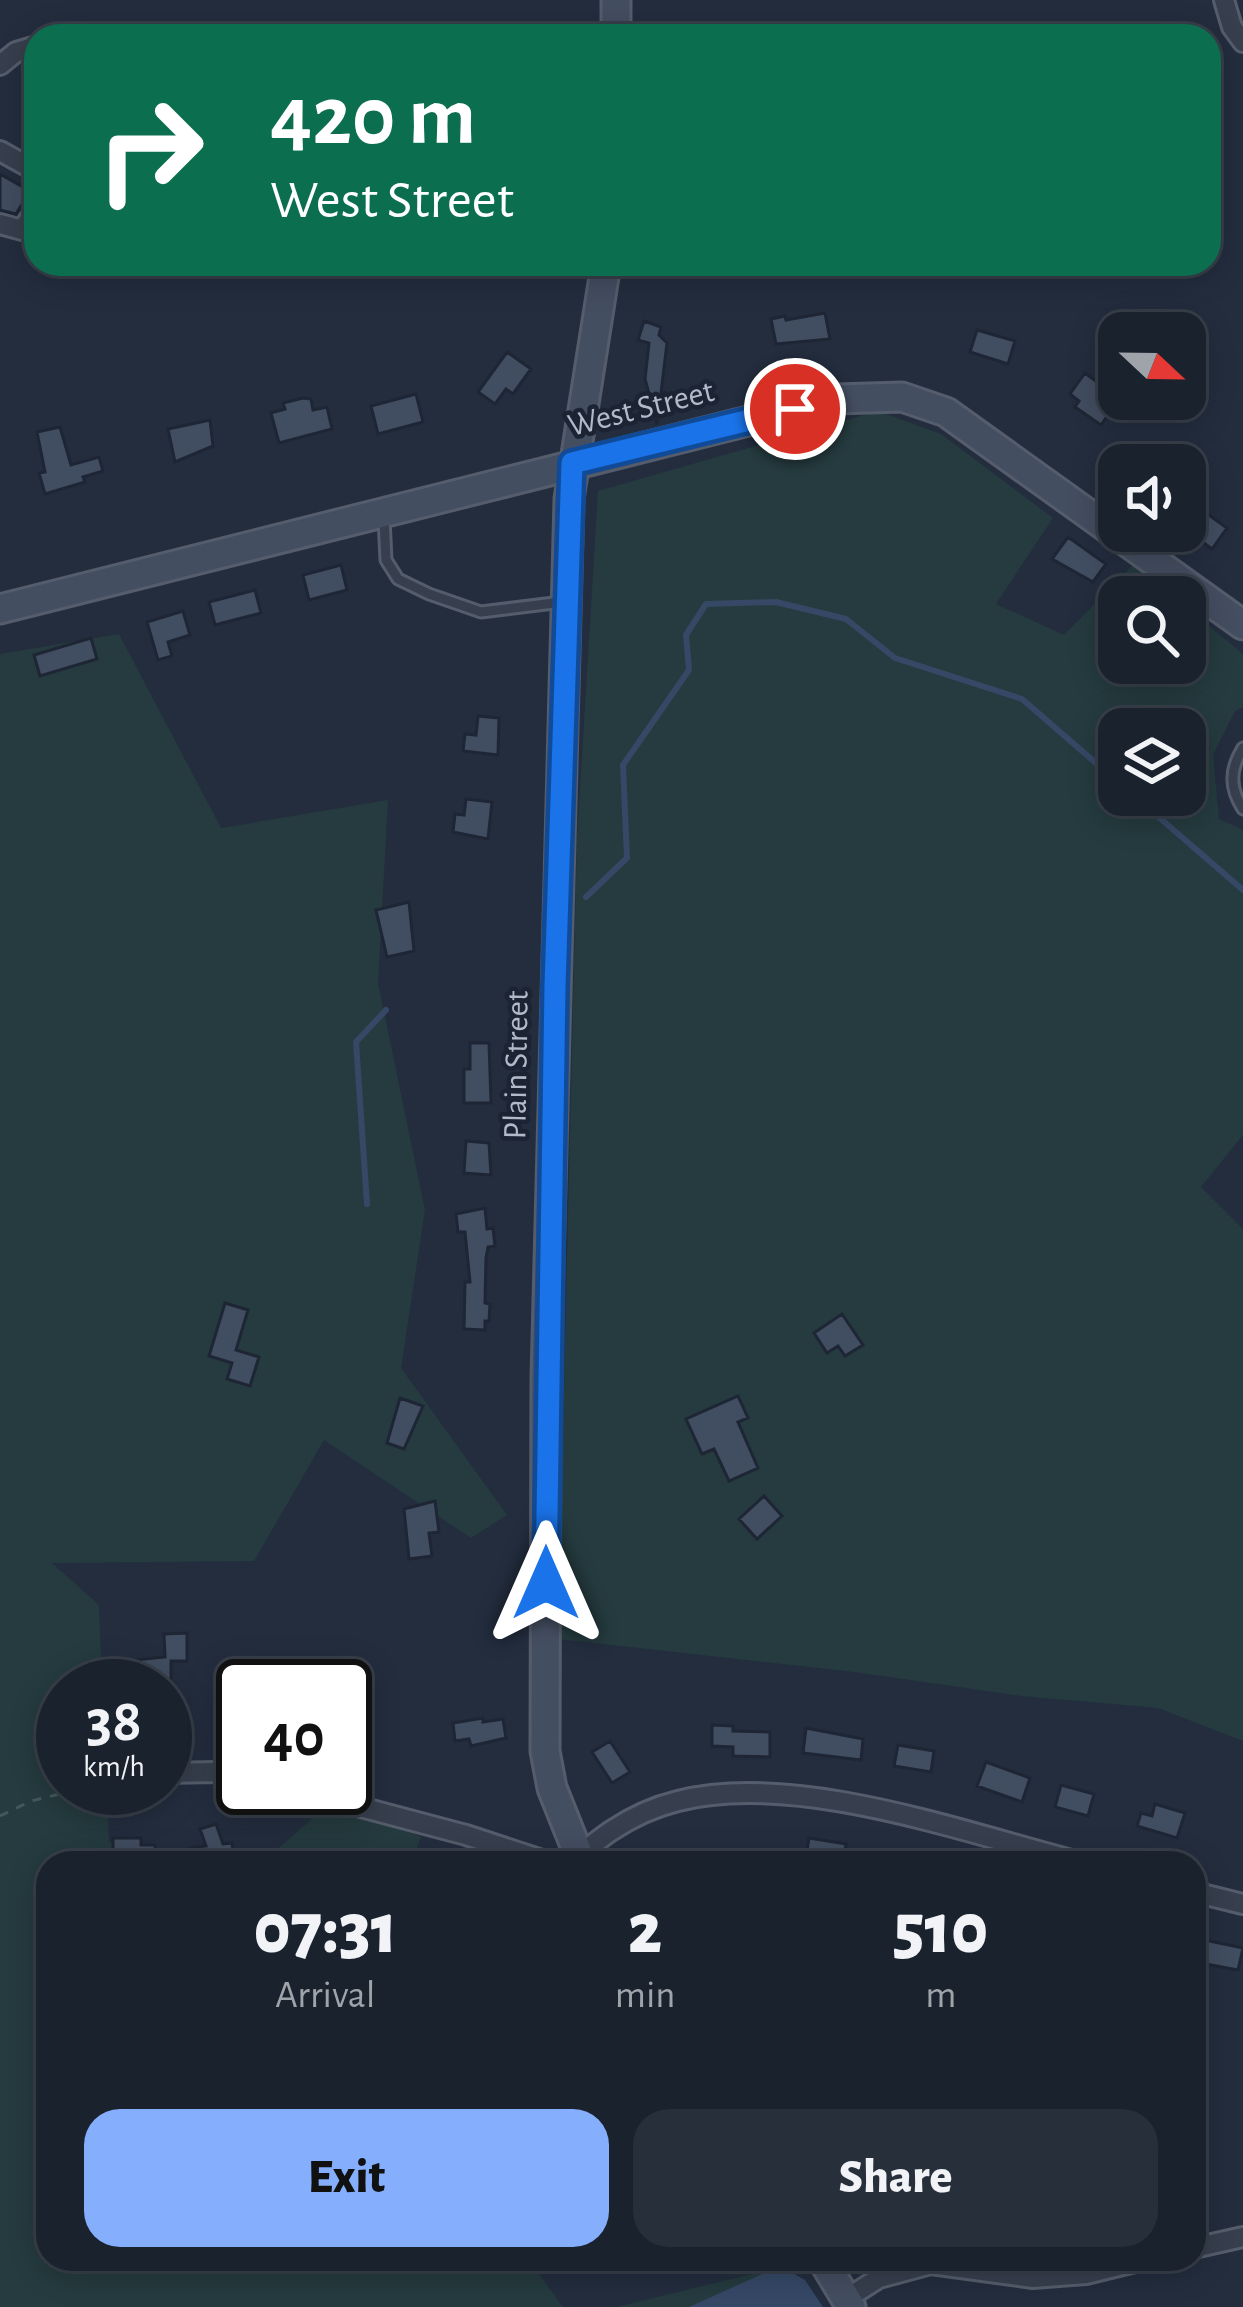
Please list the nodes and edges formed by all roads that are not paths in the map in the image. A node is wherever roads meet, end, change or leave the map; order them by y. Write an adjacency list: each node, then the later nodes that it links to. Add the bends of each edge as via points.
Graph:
1 (1224, 0): 2 (street)
2 (1243, 42)
3 (604, 276): 4 (street, Plain Street)
4 (572, 463): 5 (street, West Street); 6 (street, Plain Street); 8 (street, West Street, via 836,399 902,397 976,430)
5 (384, 513): 6 (lane, via 386,560 398,578 429,594 481,612); 7 (street, West Street)
6 (567, 602): 14 (street, Plain Street, via 542,1711)
7 (0, 609)
8 (1243, 625)
9 (1243, 748): 10 (lane, via 1232,779)
10 (1243, 808)
11 (372, 1810): 13 (street)
12 (995, 1840): 15 (street, via 835,1802 729,1793 643,1812); 16 (street); 17 (street)
13 (528, 1851)
14 (565, 1851)
15 (583, 1851)
16 (996, 1851)
17 (1037, 1851)
18 (1206, 1895): 19 (street)
19 (1243, 1904)
20 (1243, 2236): 21 (street)
21 (1206, 2245)
22 (829, 2271): 26 (street)
23 (905, 2271): 26 (street, via 879,2278)
24 (982, 2271): 25 (street, via 1033,2278)
25 (1098, 2271)
26 (849, 2303)

